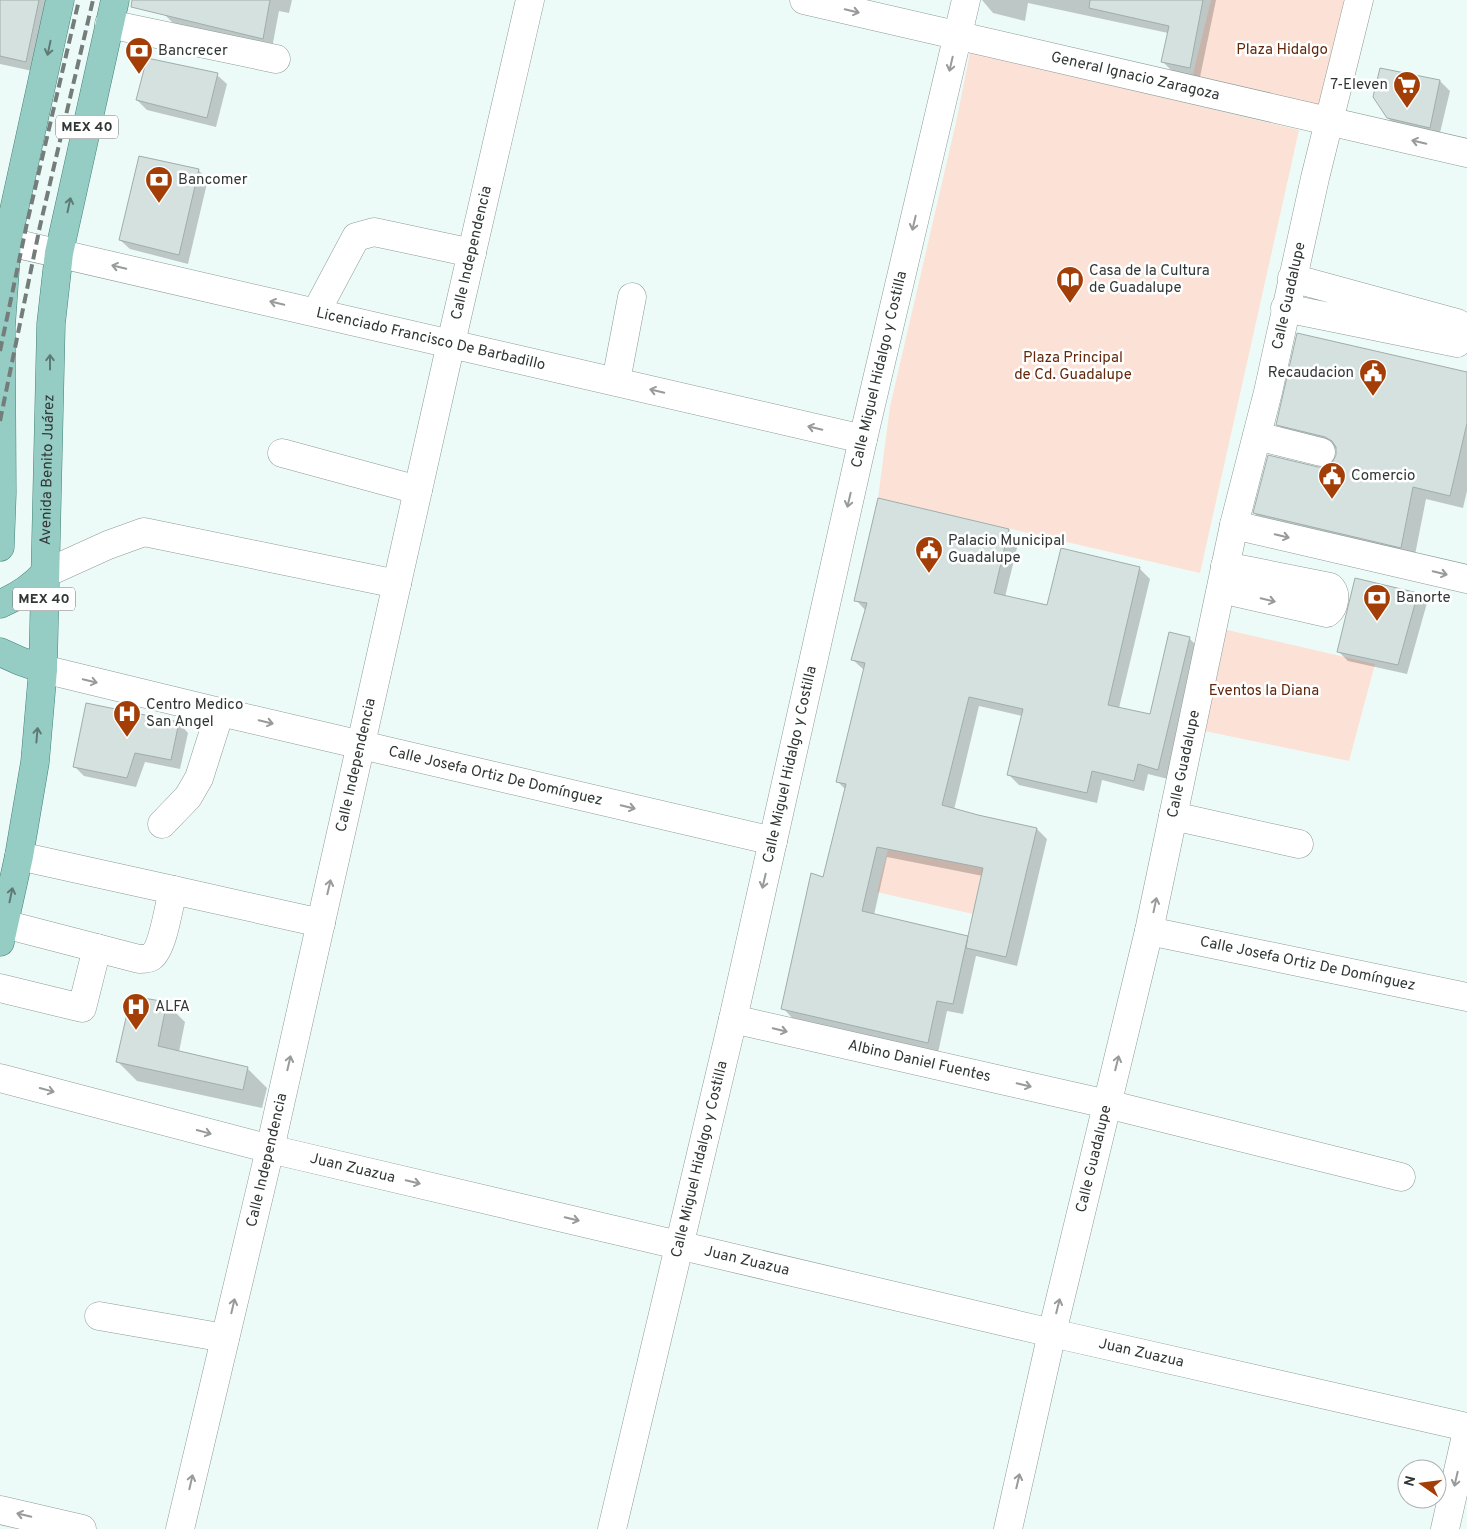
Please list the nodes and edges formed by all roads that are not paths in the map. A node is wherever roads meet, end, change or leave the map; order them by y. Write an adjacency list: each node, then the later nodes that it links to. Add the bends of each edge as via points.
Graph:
1 (60, 0): 11 (main road, MEX 40, one-way to 11)
2 (530, 0): 13 (street, Calle Independencia)
3 (804, 0): 7 (street, General Ignacio Zaragoza, one-way to 7)
4 (966, 0): 7 (street, Calle Miguel Hidalgo y Costilla)
5 (1359, 0): 9 (street, Calle Guadalupe)
6 (112, 12): 8 (street); 12 (main road, Avenida Benito Juárez / MEX 40, one-way to 6)
7 (958, 35): 9 (street, General Ignacio Zaragoza); 21 (street, Calle Miguel Hidalgo y Costilla, one-way to 21)
8 (276, 59)
9 (1329, 122): 10 (street, General Ignacio Zaragoza, one-way to 9); 14 (street, Calle Guadalupe)
10 (1467, 153)
11 (3, 241): 12 (street, Licenciado Francisco De Barbadillo); 25 (main road, MEX 40)
12 (59, 253): 17 (street, Licenciado Francisco De Barbadillo, one-way to 12); 28 (main road, Avenida Benito Juárez / MEX 40, one-way to 12, via 50,324)
13 (472, 253): 17 (street, via 374,232 356,237); 18 (street, Calle Independencia)
14 (1292, 278): 16 (street, Calle Guadalupe); 16 (street, via 1457,323 1464,327 1464,336 1457,343)
15 (632, 297): 19 (street)
16 (1285, 308): 20 (street, Calle Guadalupe)
17 (316, 312): 18 (street, Licenciado Francisco De Barbadillo)
18 (451, 343): 19 (street, Licenciado Francisco De Barbadillo); 24 (street, Calle Independencia)
19 (616, 381): 21 (street, Licenciado Francisco De Barbadillo, one-way to 19)
20 (1257, 436): 22 (street); 26 (street, Calle Guadalupe)
21 (863, 439): 38 (street, Calle Miguel Hidalgo y Costilla, one-way to 38)
22 (1320, 452)
23 (282, 453): 24 (street)
24 (418, 490): 30 (street, Calle Independencia)
25 (1, 495): 27 (main road, MEX 40)
26 (1234, 525): 29 (street, one-way to 29); 36 (street, Calle Guadalupe, one-way to 26)
27 (0, 547)
28 (44, 574): 30 (street, via 144,532); 31 (main road, via 31,588); 33 (main road, Avenida Benito Juárez / MEX 40)
29 (1467, 579)
30 (396, 584): 35 (street, Calle Independencia)
31 (0, 604)
32 (0, 652): 33 (main road)
33 (43, 669): 34 (street, Calle Josefa Ortiz De Domínguez, one-way to 34); 40 (main road, Avenida Benito Juárez / MEX 40, one-way to 33, via 35,762)
34 (220, 712): 35 (street, Calle Josefa Ortiz De Domínguez, one-way to 35); 37 (street, via 199,778 188,797)
35 (361, 744): 38 (street, Calle Josefa Ortiz De Domínguez, one-way to 38); 42 (street, Calle Independencia, one-way to 35)
36 (1173, 816): 39 (street); 43 (street, Calle Guadalupe, one-way to 36)
37 (162, 824)
38 (773, 841): 48 (street, Calle Miguel Hidalgo y Costilla, one-way to 48)
39 (1300, 844)
40 (19, 856): 41 (street); 44 (main road, Avenida Benito Juárez / MEX 40, one-way to 40)
41 (173, 890): 42 (street); 45 (street, via 160,942 150,957 139,959)
42 (321, 923): 51 (street, Calle Independencia, one-way to 42)
43 (1149, 931): 47 (street, Calle Josefa Ortiz De Domínguez); 50 (street, Calle Guadalupe, one-way to 43)
44 (2, 933): 45 (street)
45 (97, 948): 46 (street, via 82,1008)
46 (0, 988)
47 (1467, 997)
48 (732, 1019): 50 (street, Albino Daniel Fuentes, one-way to 50); 53 (street, Calle Miguel Hidalgo y Costilla)
49 (0, 1078): 51 (street, Juan Zuazua, one-way to 51)
50 (1107, 1104): 52 (street, Albino Daniel Fuentes); 55 (street, Calle Guadalupe, one-way to 50)
51 (270, 1149): 53 (street, Juan Zuazua, one-way to 53); 56 (street, Calle Independencia, one-way to 51)
52 (1401, 1176)
53 (679, 1244): 55 (street, Juan Zuazua); 62 (street, Calle Miguel Hidalgo y Costilla)
54 (99, 1316): 56 (street)
55 (1052, 1333): 57 (street, Juan Zuazua); 63 (street, Calle Guadalupe, one-way to 55)
56 (225, 1338): 61 (street, Calle Independencia, one-way to 56)
57 (1467, 1427)
58 (1467, 1431): 64 (street, one-way to 64)
59 (0, 1510): 60 (street, one-way to 59)
60 (82, 1529)
61 (180, 1529)
62 (612, 1529)
63 (1008, 1529)
64 (1445, 1529)

